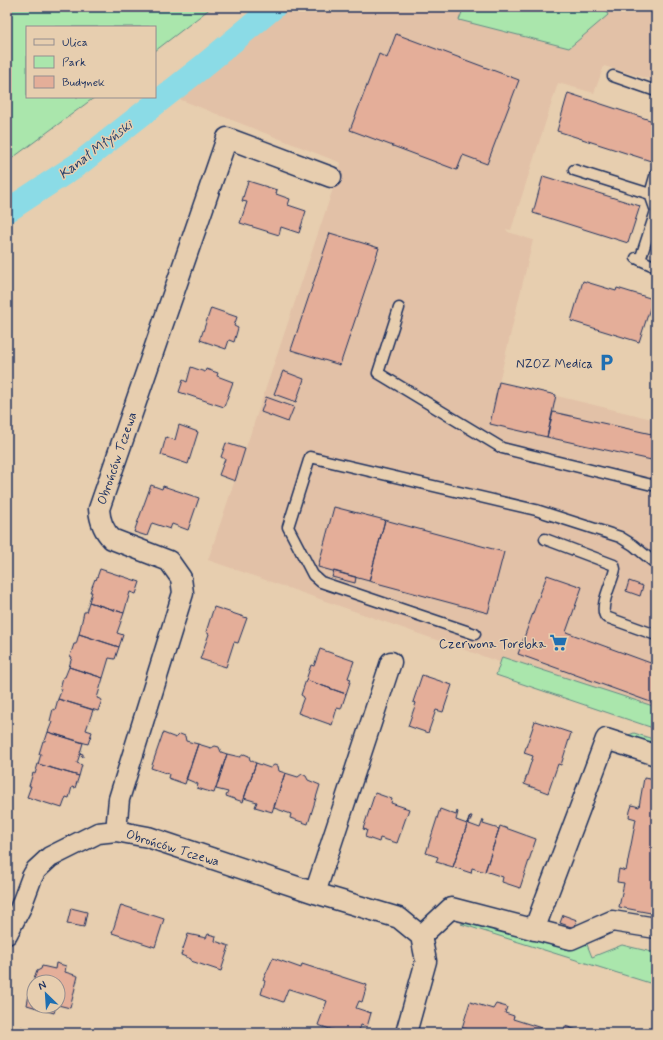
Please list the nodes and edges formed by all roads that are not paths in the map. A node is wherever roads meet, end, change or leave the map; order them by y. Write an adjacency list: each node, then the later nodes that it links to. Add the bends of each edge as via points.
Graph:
1 (613, 76): 2 (lane)
2 (656, 91)
3 (574, 170): 6 (lane)
4 (656, 173): 6 (lane)
5 (331, 176): 16 (street, Obrońców Tczewa, via 227,138 98,509 102,527 112,539 169,561 181,578 183,593 119,799)
6 (650, 194): 7 (lane, via 656,211 638,259)
7 (656, 267)
8 (399, 308): 9 (lane, via 378,373 502,448)
9 (656, 486)
10 (545, 539): 13 (lane, via 614,565 615,569 603,606 604,614 606,617)
11 (656, 564): 12 (lane, via 620,537 536,510 310,457 288,527 313,575 321,582)
12 (475, 634)
13 (656, 635)
14 (390, 662): 17 (street)
15 (656, 755): 19 (street, via 606,739)
16 (116, 831): 17 (street, Obrońców Tczewa, via 148,837); 20 (street, via 98,833 44,862 32,877)
17 (316, 893): 21 (street, Obrońców Tczewa, via 399,918)
18 (656, 928): 19 (street, via 612,921 571,939)
19 (534, 930): 21 (street, via 451,908)
20 (7, 934)
21 (421, 936): 22 (street, via 426,961)
22 (406, 1033)

